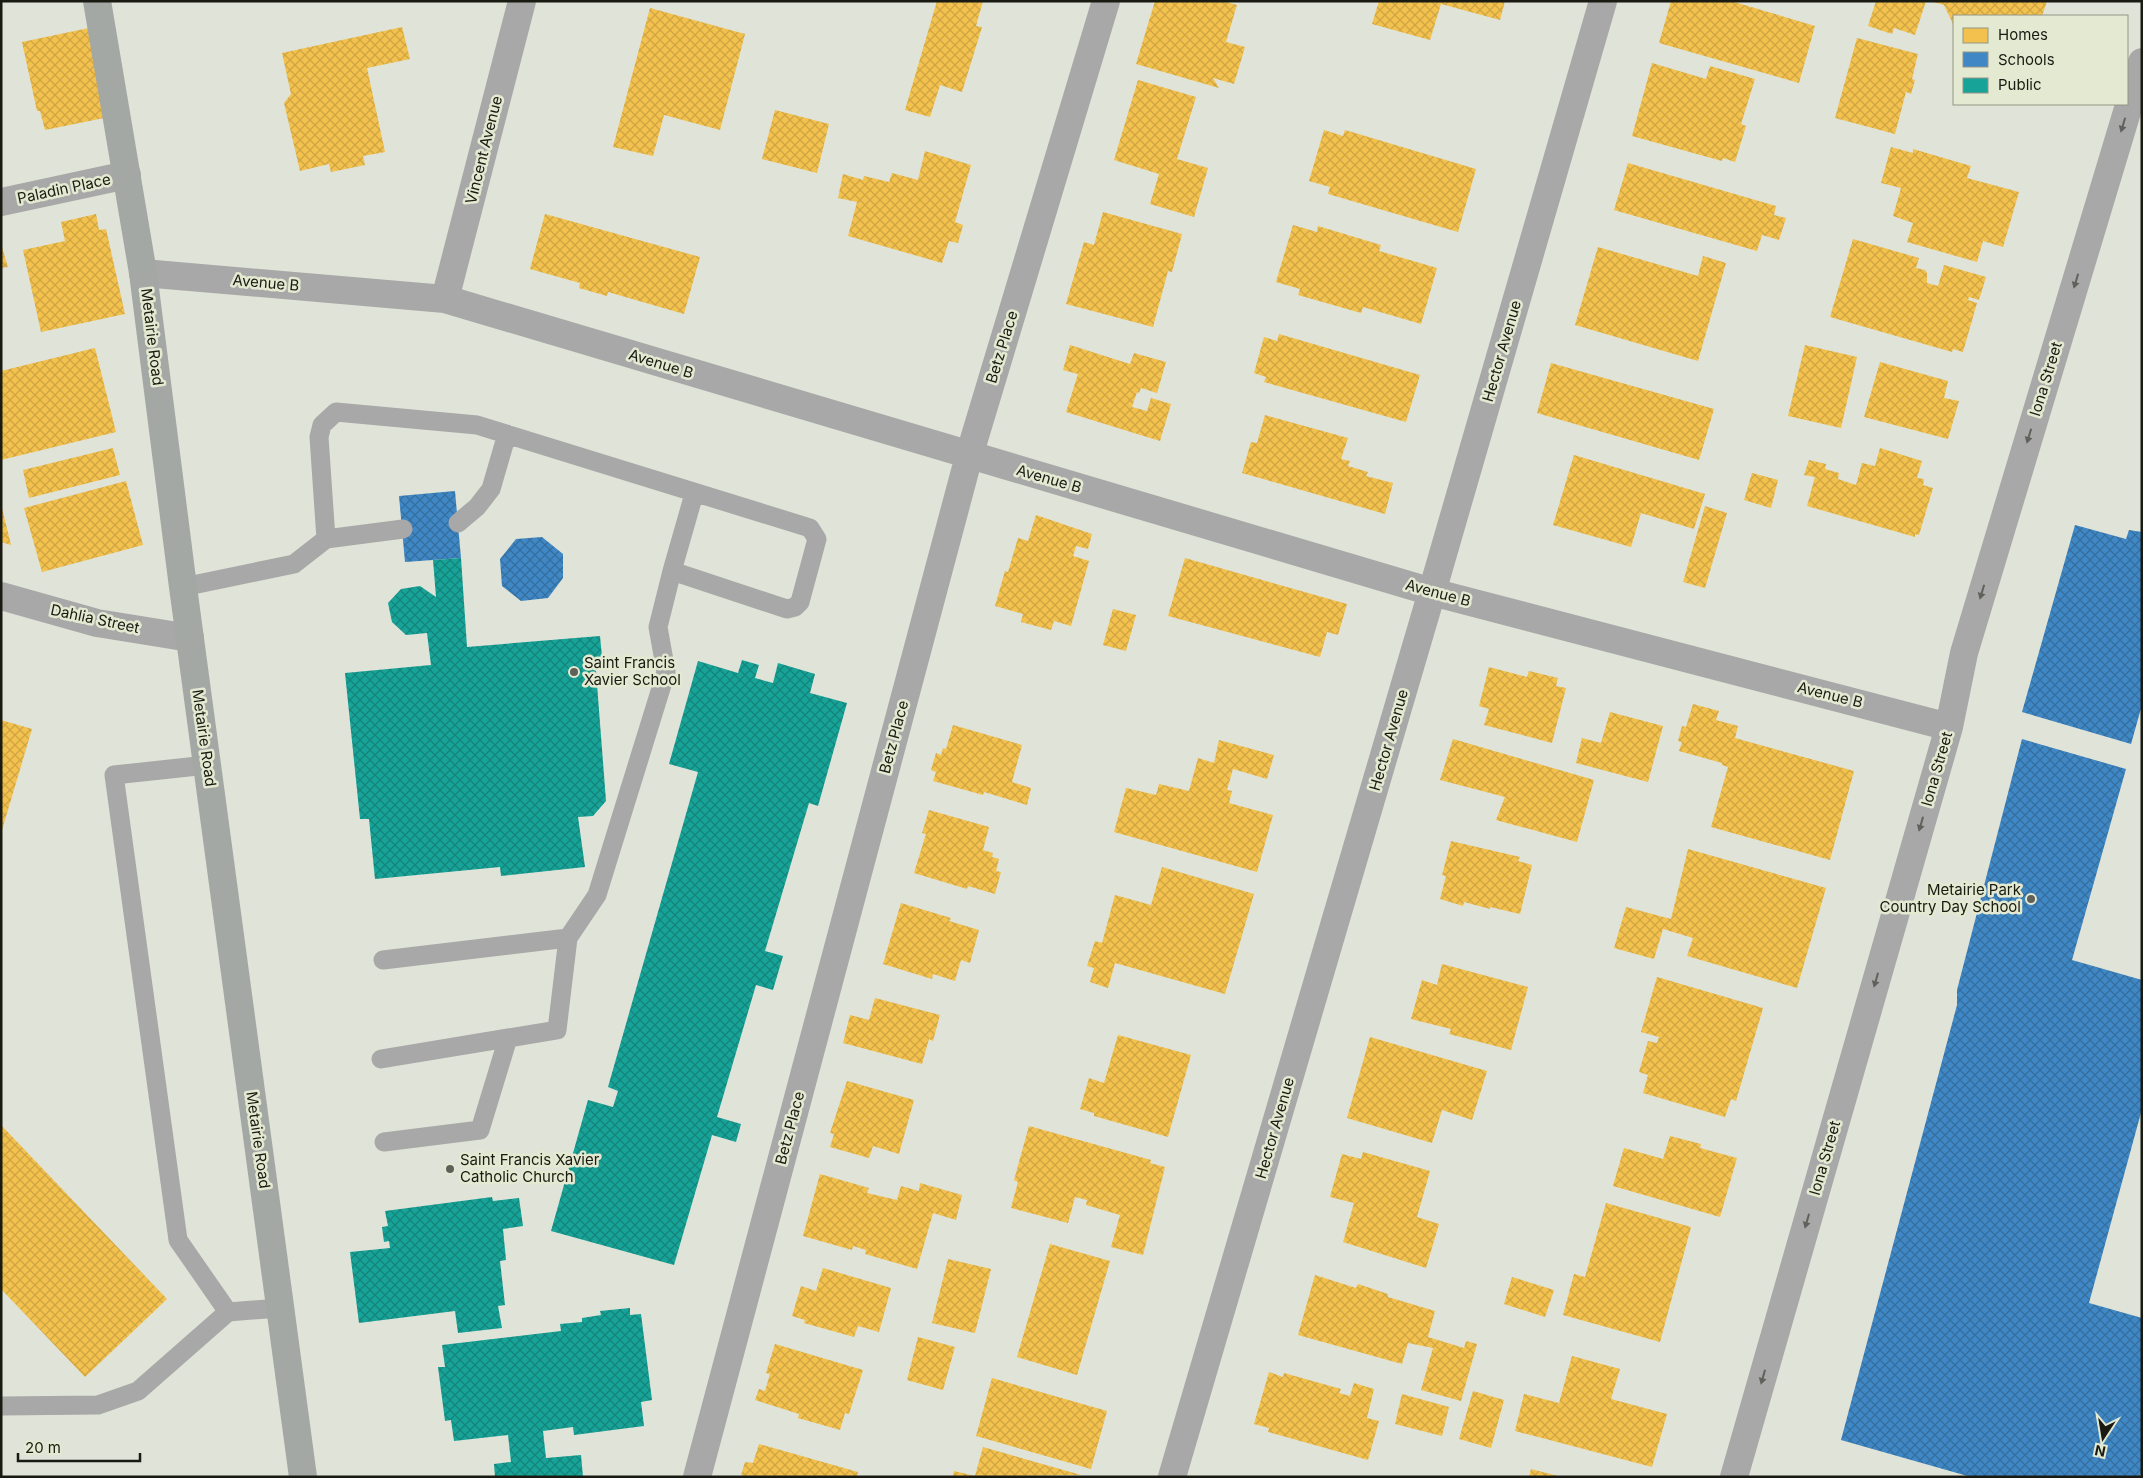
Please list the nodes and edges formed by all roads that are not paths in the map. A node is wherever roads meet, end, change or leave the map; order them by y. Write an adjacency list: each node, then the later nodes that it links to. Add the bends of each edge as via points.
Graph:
1 (97, 1): 6 (main road, Metairie Road)
2 (522, 1): 9 (street, Vincent Avenue)
3 (1106, 1): 11 (street, Betz Place)
4 (1602, 1): 18 (street, Hector Avenue)
5 (2142, 62): 21 (street, Iona Street, one-way to 21, via 1964,653)
6 (127, 175): 7 (street, Paladin Place); 8 (main road, Metairie Road)
7 (1, 202)
8 (143, 272): 9 (street, Avenue B); 17 (main road, Metairie Road)
9 (445, 299): 11 (street, Avenue B)
10 (506, 434): 12 (lane); 13 (lane, via 491,489); 15 (lane, via 477,425 336,412 322,425 319,437)
11 (969, 456): 18 (street, Avenue B); 32 (street, Betz Place)
12 (694, 494): 16 (lane); 16 (lane, via 810,528 815,533 817,539 800,602 787,609)
13 (458, 523)
14 (403, 529): 15 (lane)
15 (326, 539): 17 (lane, via 294,564)
16 (672, 571): 23 (lane, via 658,627 666,672 597,895)
17 (183, 587): 20 (main road, Metairie Road)
18 (1432, 592): 21 (street, Avenue B); 33 (street, Hector Avenue)
19 (1, 596): 20 (street, Dahlia Street, via 97,623)
20 (190, 638): 22 (main road, Metairie Road)
21 (1949, 727): 34 (street, Iona Street, one-way to 34)
22 (207, 765): 28 (main road, Metairie Road); 29 (lane, via 114,775 178,1240)
23 (568, 938): 24 (lane); 25 (lane, via 556,1030)
24 (383, 960)
25 (508, 1038): 26 (lane); 27 (lane, via 480,1130)
26 (381, 1059)
27 (384, 1142)
28 (280, 1308): 29 (lane); 31 (main road, Metairie Road)
29 (228, 1312): 30 (lane, via 138,1391 98,1405)
30 (1, 1406)
31 (303, 1477)
32 (697, 1477)
33 (1172, 1477)
34 (1734, 1477)

